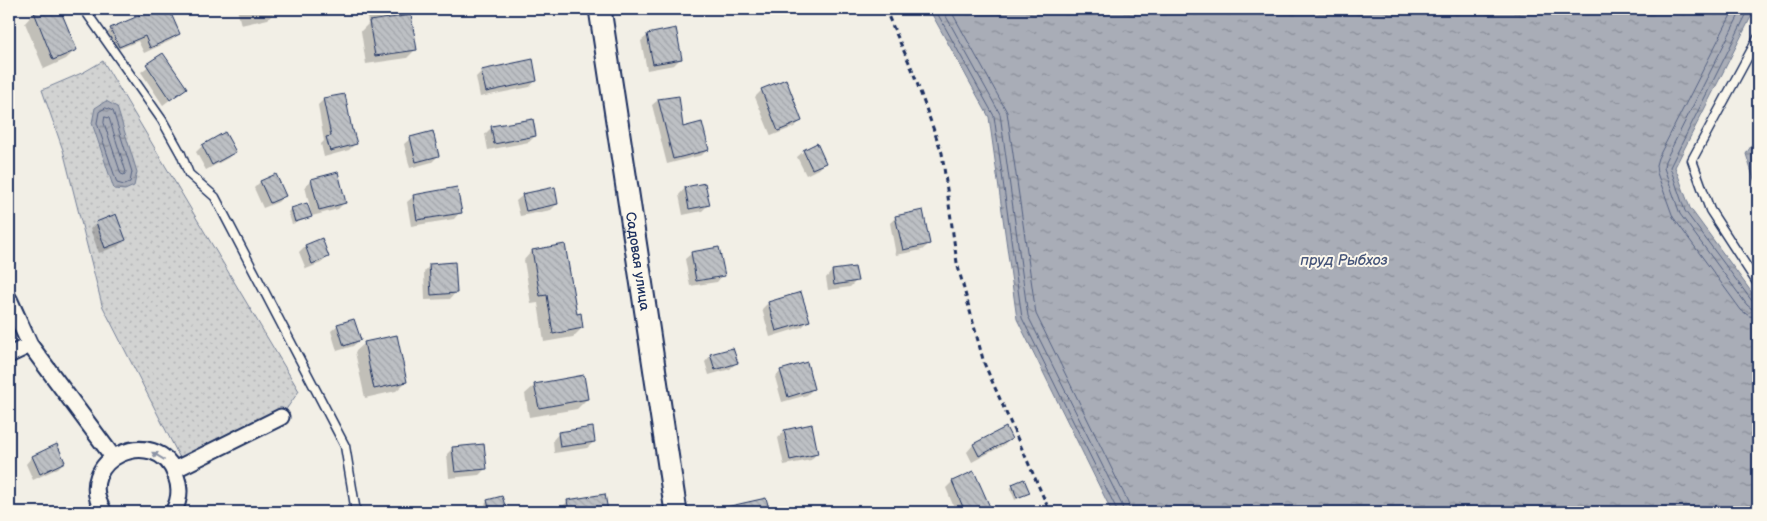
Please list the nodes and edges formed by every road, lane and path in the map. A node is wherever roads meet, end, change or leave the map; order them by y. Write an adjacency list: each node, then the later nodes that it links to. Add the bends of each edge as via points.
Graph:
1 (84, 9): 14 (lane, via 162,120 189,174 215,197 345,446)
2 (600, 9): 15 (street, Садовая улица)
3 (885, 9): 16 (path, via 912,68 942,153 957,263 984,362)
4 (1758, 38): 5 (lane, via 1692,160 1710,210)
5 (1758, 284)
6 (9, 299): 7 (street)
7 (30, 346): 8 (street); 10 (street)
8 (9, 355)
9 (281, 417): 11 (street)
10 (113, 457): 11 (street, one-way to 10, via 162,456 146,450 129,450); 12 (street, via 97,481)
11 (174, 470): 13 (street, via 180,486 178,504)
12 (100, 511)
13 (173, 512)
14 (356, 512)
15 (676, 512)
16 (1050, 512)

